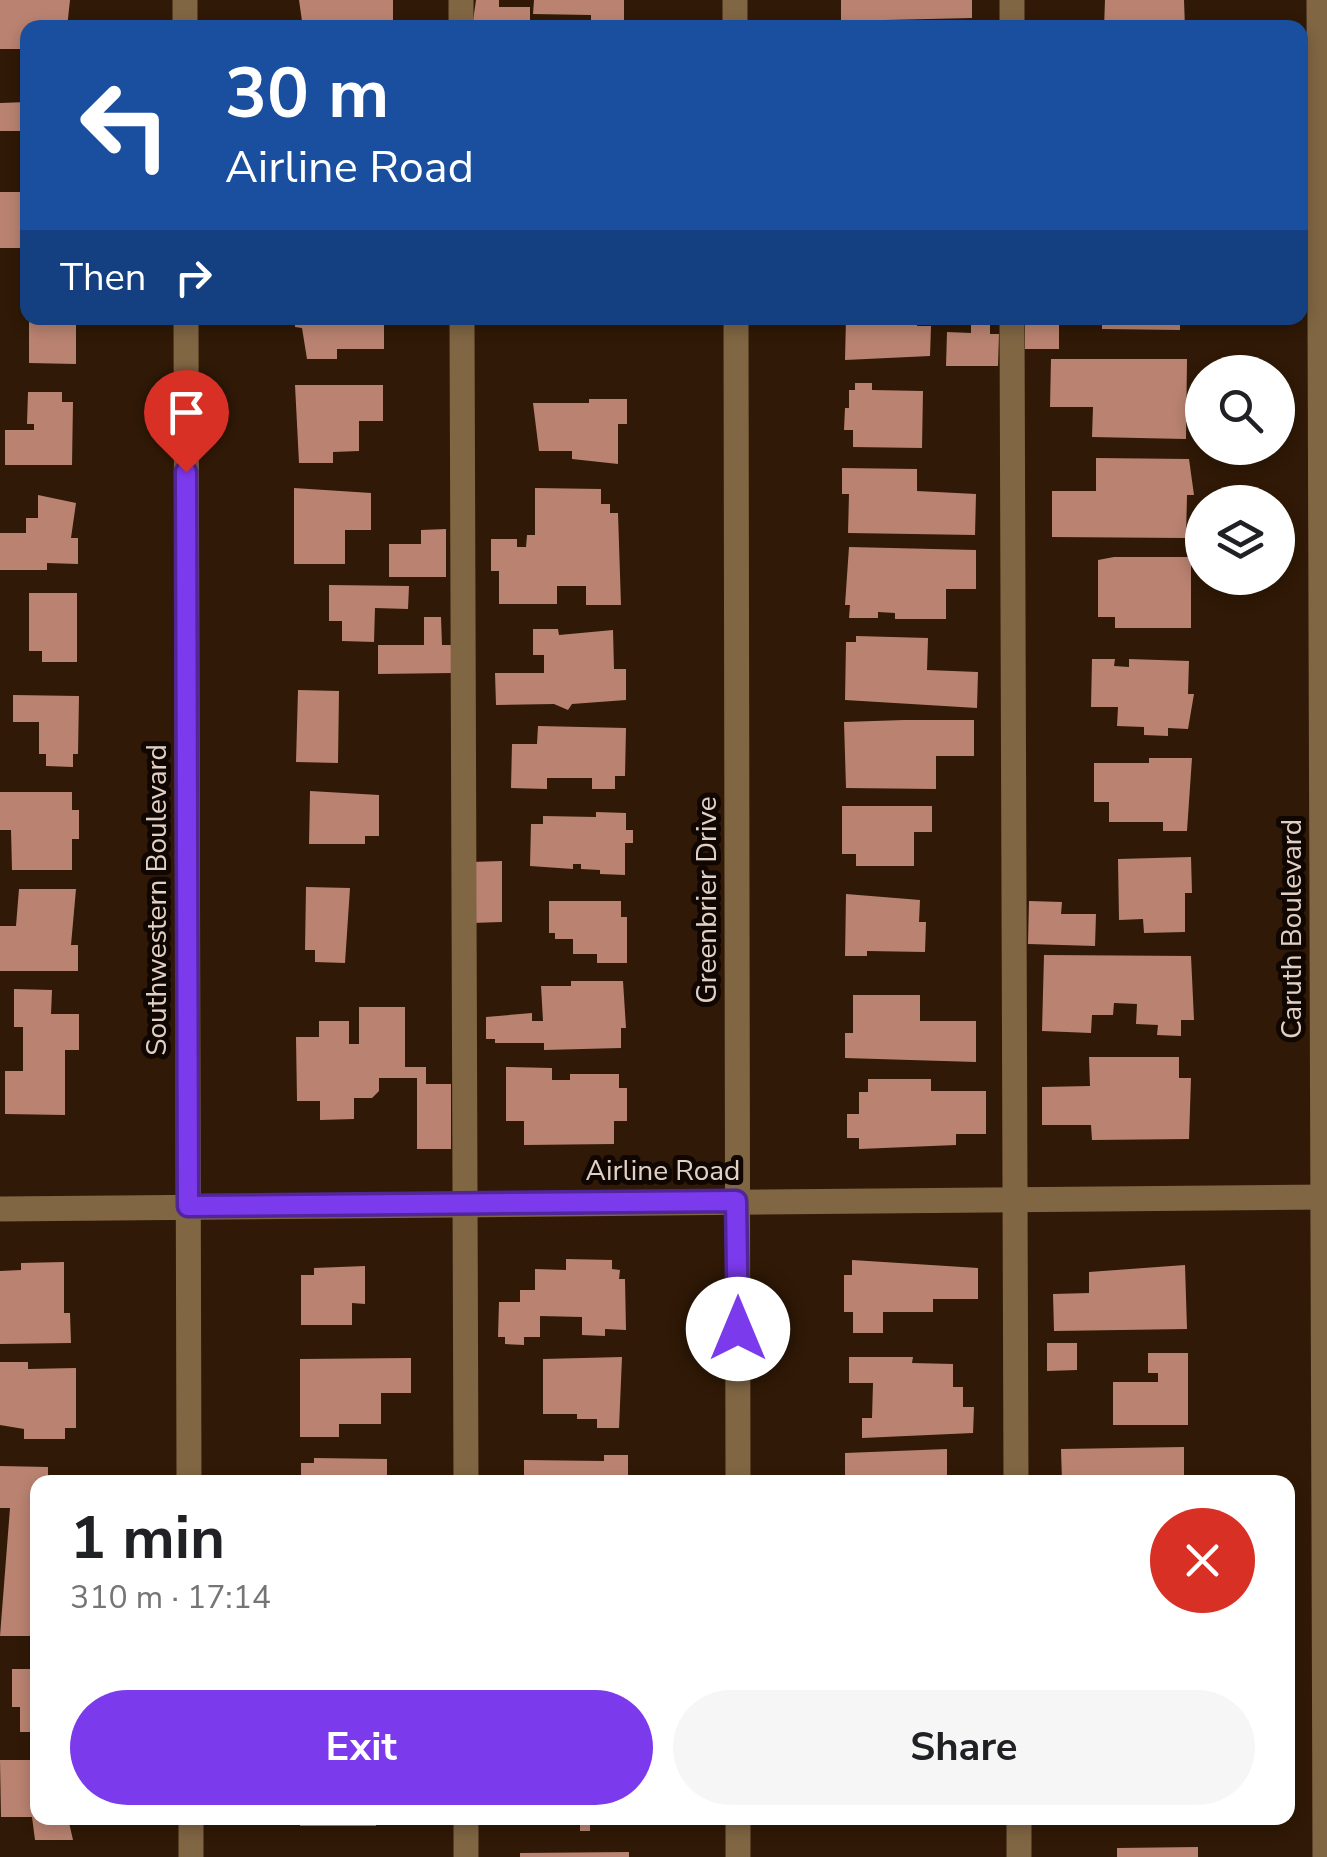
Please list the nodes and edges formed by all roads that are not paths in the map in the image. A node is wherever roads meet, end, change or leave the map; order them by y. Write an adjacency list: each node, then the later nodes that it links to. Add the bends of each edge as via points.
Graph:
1 (1319, 0): 6 (street, Caruth Boulevard)
2 (186, 325): 10 (street, Southwestern Boulevard)
3 (462, 325): 9 (street)
4 (736, 325): 8 (street, Greenbrier Drive)
5 (1012, 325): 7 (street)
6 (1325, 1197): 7 (street, Airline Road); 24 (street, Caruth Boulevard)
7 (1013, 1199): 8 (street, Airline Road); 15 (street)
8 (736, 1201): 9 (street, Airline Road); 14 (street, Greenbrier Drive)
9 (466, 1203): 10 (street, Airline Road); 13 (street)
10 (188, 1206): 11 (street, Airline Road); 12 (street, Southwestern Boulevard)
11 (0, 1209)
12 (189, 1475)
13 (466, 1475)
14 (738, 1475)
15 (1016, 1475)
16 (191, 1825): 20 (street)
17 (466, 1825): 21 (street)
18 (738, 1825): 22 (street)
19 (1019, 1825): 23 (street)
20 (191, 1857)
21 (466, 1857)
22 (738, 1857)
23 (1019, 1857)
24 (1325, 1857)

